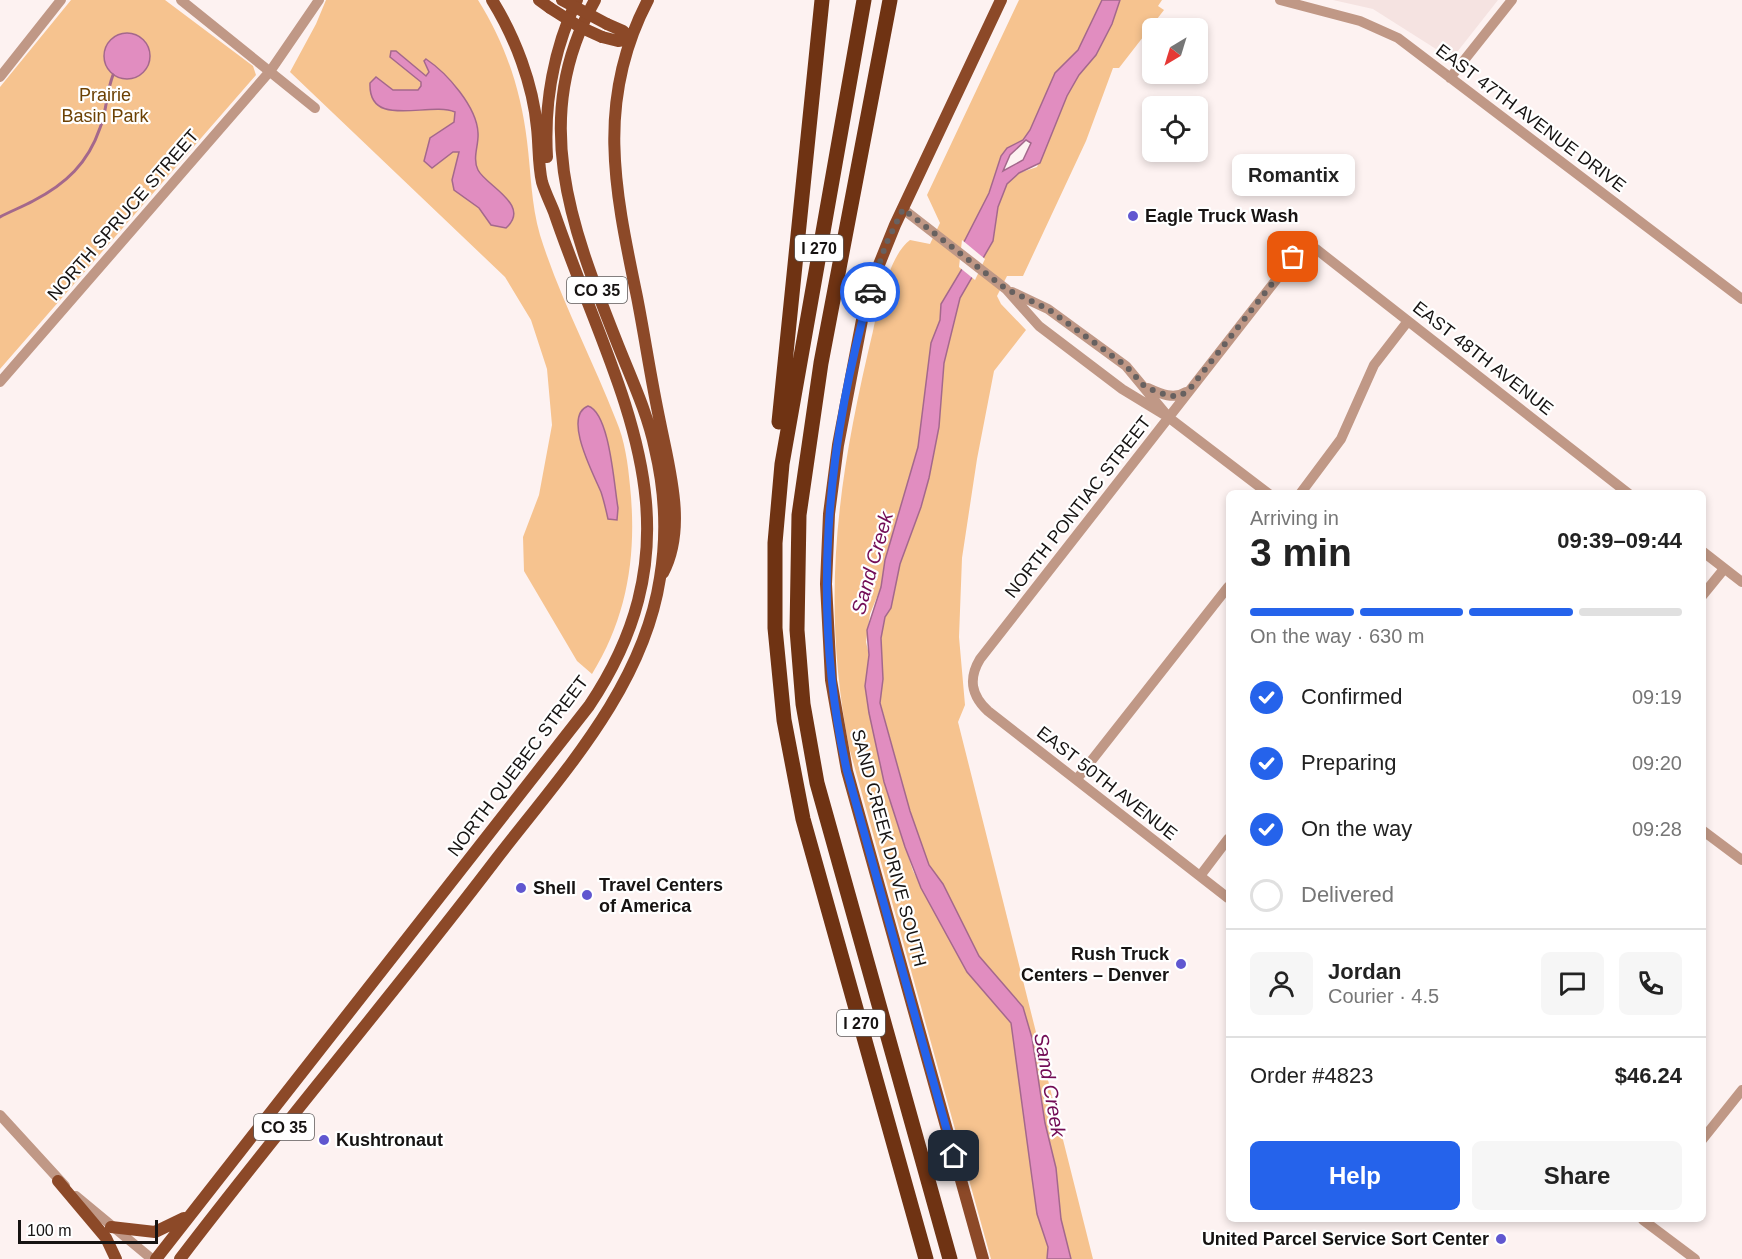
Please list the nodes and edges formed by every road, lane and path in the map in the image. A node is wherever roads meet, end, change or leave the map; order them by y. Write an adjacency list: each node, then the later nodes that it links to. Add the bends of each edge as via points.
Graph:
1 (61, 0): 18 (street)
2 (181, 0): 17 (street)
3 (319, 0): 17 (street, NORTH SPRUCE STREET)
4 (492, 0): 22 (main road, via 514,43 529,87 542,181)
5 (539, 0): 16 (main road, bridge, via 580,27 618,41)
6 (562, 0): 16 (main road, bridge, via 623,31)
7 (577, 0): 22 (main road, CO 35, via 559,49 548,105 547,157)
8 (595, 0): 37 (main road, CO 35, via 579,36 566,84 561,130 563,172 578,238 656,449 663,510)
9 (648, 0): 16 (main road)
10 (822, 0): 34 (highway, via 776,450)
11 (864, 0): 34 (highway, I 270)
12 (890, 0): 59 (highway, I 270, via 806,455 797,542 797,630 803,704 817,783)
13 (1001, 0): 21 (main road, SAND CREEK DRIVE SOUTH)
14 (1280, 0): 19 (street, EAST 47TH AVENUE DRIVE, via 1372,26 1410,46)
15 (1512, 0): 19 (street)
16 (630, 39): 37 (main road, via 617,95 613,158 623,232 671,484 671,558)
17 (271, 70): 20 (street); 27 (street, NORTH SPRUCE STREET)
18 (0, 77)
19 (1450, 78): 25 (street, EAST 47TH AVENUE DRIVE)
20 (315, 108)
21 (903, 209): 24 (street); 60 (main road, SAND CREEK DRIVE SOUTH, via 867,300 840,435 827,540 828,648 834,706 851,788)
22 (554, 213): 52 (main road, NORTH QUEBEC STREET / CO 35, via 630,418 643,468 648,509 647,558 629,632 589,706)
23 (1316, 249): 26 (street, EAST 48TH AVENUE); 29 (street, NORTH PONTIAC STREET, via 1303,250 1293,257)
24 (1006, 289): 28 (street, via 1048,309 1126,366); 30 (street, via 1039,326 1131,395)
25 (1742, 300)
26 (1408, 321): 32 (street, via 1374,365 1341,439); 33 (street, EAST 48TH AVENUE)
27 (0, 382)
28 (1145, 387): 29 (street, via 1169,396 1180,396); 30 (street)
29 (1189, 390): 30 (street, NORTH PONTIAC STREET)
30 (1168, 417): 31 (street); 41 (street, NORTH PONTIAC STREET, via 980,659 972,677)
31 (1264, 490)
32 (1303, 490)
33 (1624, 490)
34 (778, 497): 58 (highway, I 270, via 775,634 793,773)
35 (1706, 554): 36 (street)
36 (1724, 568): 38 (street); 40 (street)
37 (660, 579): 57 (main road, NORTH QUEBEC STREET / CO 35, via 641,648 596,726 380,1010)
38 (1742, 582)
39 (1226, 590): 42 (street)
40 (1706, 591)
41 (973, 688): 42 (street, EAST 50TH AVENUE, via 988,711)
42 (1077, 779): 46 (street, EAST 50TH AVENUE)
43 (1706, 833): 45 (street)
44 (1226, 842): 46 (street)
45 (1742, 860)
46 (1200, 876): 47 (street, EAST 50TH AVENUE)
47 (1226, 896)
48 (1742, 1090): 50 (street)
49 (0, 1115): 51 (street)
50 (1706, 1135)
51 (58, 1181): 54 (street); 55 (main road, via 106,1238)
52 (192, 1212): 54 (main road, via 155,1232); 56 (main road, NORTH QUEBEC STREET / CO 35)
53 (1646, 1222): 61 (street)
54 (111, 1227): 56 (street)
55 (116, 1259)
56 (154, 1259)
57 (180, 1259)
58 (926, 1259)
59 (950, 1259)
60 (983, 1259)
61 (1695, 1259)

